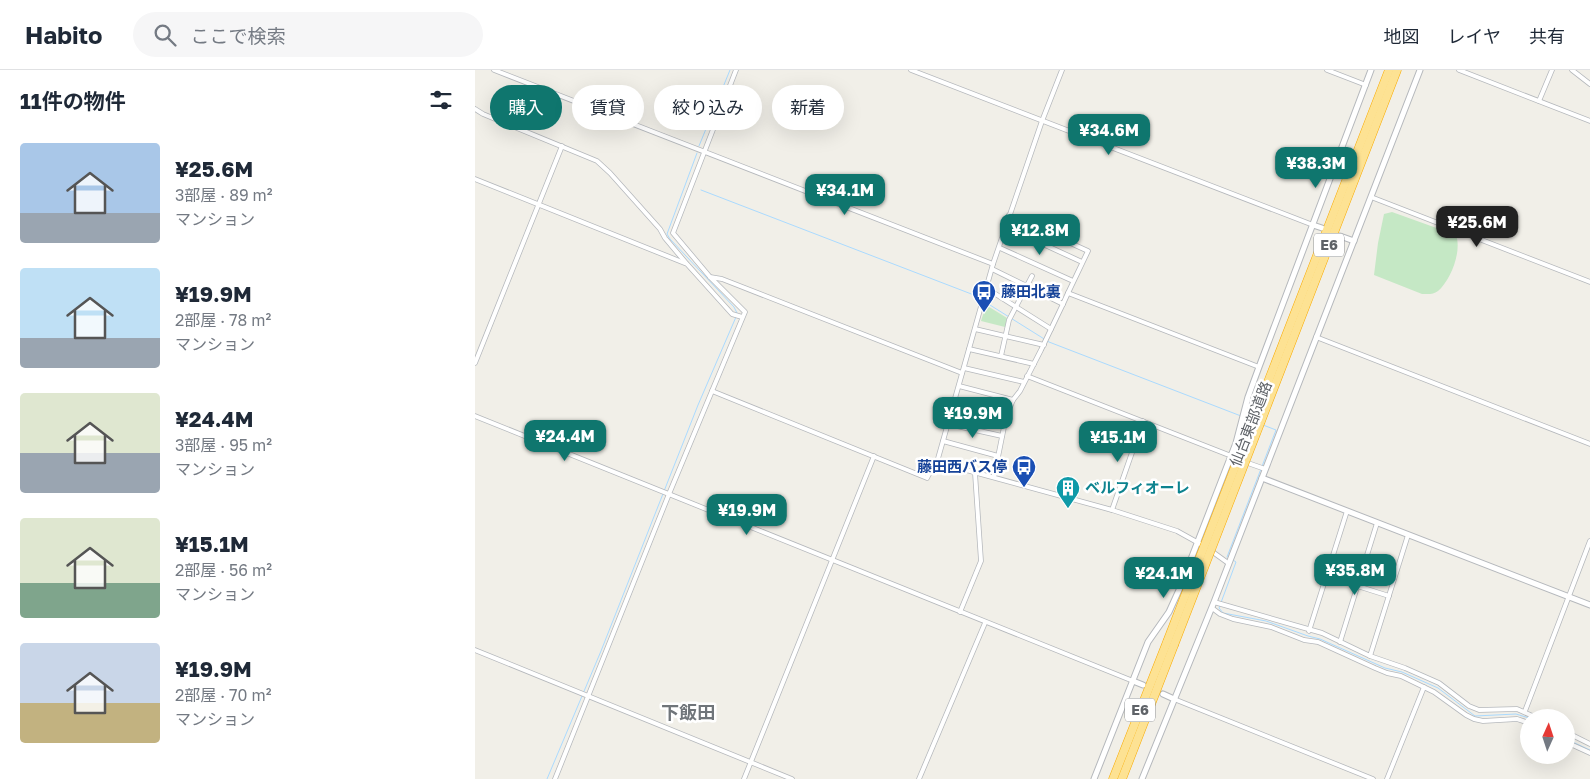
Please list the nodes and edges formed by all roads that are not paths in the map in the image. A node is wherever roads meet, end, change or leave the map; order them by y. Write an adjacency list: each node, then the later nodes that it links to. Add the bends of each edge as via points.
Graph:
1 (494, 70): 20 (street)
2 (736, 70): 20 (street)
3 (911, 70): 17 (street)
4 (1062, 70): 17 (street)
5 (1327, 70): 13 (street)
6 (1371, 70): 13 (street)
7 (1389, 70): 64 (highway, 仙台東部道路 / E6)
8 (1397, 70): 64 (highway, 仙台東部道路 / E6)
9 (1420, 70): 22 (street)
10 (1459, 70): 15 (street)
11 (1552, 70): 15 (street)
12 (1573, 70): 14 (street)
13 (1366, 84): 25 (street)
14 (1590, 84)
15 (1539, 101): 18 (street)
16 (475, 109): 19 (street)
17 (1042, 121): 24 (street); 25 (street)
18 (1590, 121)
19 (562, 146): 23 (street); 32 (street, via 597,161 610,173 660,228)
20 (704, 152): 33 (street); 35 (street, via 673,233)
21 (475, 179): 23 (street)
22 (1371, 197): 29 (street); 37 (street)
23 (539, 205): 32 (street); 51 (street)
24 (1009, 214): 26 (street); 31 (street, via 1087,251)
25 (1313, 225): 27 (street); 53 (street)
26 (1006, 226): 30 (street); 31 (street)
27 (1322, 228)
28 (1340, 236): 29 (street)
29 (1354, 241): 47 (street)
30 (1000, 248): 33 (street); 36 (street)
31 (1082, 262): 36 (street)
32 (687, 264): 43 (street, via 733,315)
33 (993, 266): 38 (street); 39 (street)
34 (1032, 276): 38 (street)
35 (709, 277): 43 (street, via 745,312); 55 (street, via 722,279)
36 (1073, 282): 40 (street)
37 (1590, 282)
38 (1026, 286): 41 (street); 42 (street)
39 (986, 288): 42 (street); 44 (street)
40 (1068, 293): 41 (street); 53 (street)
41 (1063, 304): 45 (street)
42 (1016, 306): 45 (street); 46 (street)
43 (741, 317): 59 (street)
44 (975, 329): 46 (street); 49 (street)
45 (1051, 329): 48 (street)
46 (1006, 337): 48 (street); 50 (street)
47 (1316, 337): 69 (street); 74 (street)
48 (1045, 341): 52 (street)
49 (969, 349): 50 (street); 54 (street)
50 (1001, 356): 52 (street)
51 (475, 363)
52 (1034, 364): 56 (street)
53 (1259, 367): 72 (street)
54 (964, 368): 55 (street); 57 (street)
55 (963, 373): 58 (street)
56 (1027, 376): 57 (street); 65 (street)
57 (1024, 382): 60 (street)
58 (959, 386): 60 (street); 61 (street)
59 (712, 391): 70 (street); 78 (street)
60 (1013, 400): 63 (street)
61 (953, 405): 63 (street); 66 (street)
62 (475, 416): 78 (street)
63 (1006, 418): 67 (street)
64 (1257, 419): 97 (highway, 仙台東部道路 / E6, bridge)
65 (1143, 421): 72 (street); 79 (street)
66 (948, 424): 67 (street); 68 (street)
67 (1002, 436): 71 (street)
68 (943, 441): 71 (street); 73 (street)
69 (1590, 444)
70 (874, 456): 73 (street, via 927,478); 85 (street)
71 (998, 456): 76 (street)
72 (1231, 456): 74 (street); 84 (street)
73 (937, 462): 75 (street)
74 (1262, 468): 77 (street)
75 (975, 473): 76 (street); 93 (street, via 981,561)
76 (994, 477): 79 (street)
77 (1262, 478): 80 (street); 86 (street)
78 (666, 493): 85 (street); 104 (street)
79 (1112, 510): 84 (street, via 1177,531)
80 (1347, 511): 81 (street); 87 (street)
81 (1377, 524): 82 (street); 88 (street)
82 (1408, 535): 89 (street); 90 (street)
83 (1590, 541): 90 (street)
84 (1198, 542): 86 (street); 100 (street, via 1169,612 1148,642)
85 (832, 560): 93 (street); 113 (street)
86 (1228, 563): 91 (street)
87 (1326, 576): 88 (street); 95 (street)
88 (1358, 587): 89 (street); 96 (street)
89 (1389, 596): 99 (street)
90 (1568, 597): 92 (street); 106 (street)
91 (1214, 604): 95 (street, via 1263,615); 102 (street, via 1220,614 1318,642); 105 (street)
92 (1590, 606)
93 (961, 612): 94 (street)
94 (985, 623): 100 (street); 117 (street)
95 (1309, 631): 96 (street)
96 (1340, 642): 99 (street)
97 (1171, 643): 119 (highway, 仙台東部道路 / E6); 120 (highway, 仙台東部道路 / E6)
98 (475, 650): 104 (street)
99 (1370, 656): 107 (street, via 1439,683 1479,710)
100 (1133, 681): 101 (street); 118 (street)
101 (1143, 685)
102 (1424, 687): 108 (street, via 1474,719); 123 (street)
103 (1163, 694): 105 (street)
104 (587, 695): 113 (street); 114 (street)
105 (1174, 699): 121 (street); 122 (street)
106 (1526, 709)
107 (1520, 710)
108 (1520, 720)
109 (1575, 736): 110 (street)
110 (1590, 744)
111 (1575, 746): 112 (street)
112 (1590, 753)
113 (751, 762): 115 (street); 116 (street)
114 (555, 779)
115 (744, 779)
116 (793, 779)
117 (919, 779)
118 (1094, 779)
119 (1113, 779)
120 (1122, 779)
121 (1142, 779)
122 (1373, 779)
123 (1387, 779)

